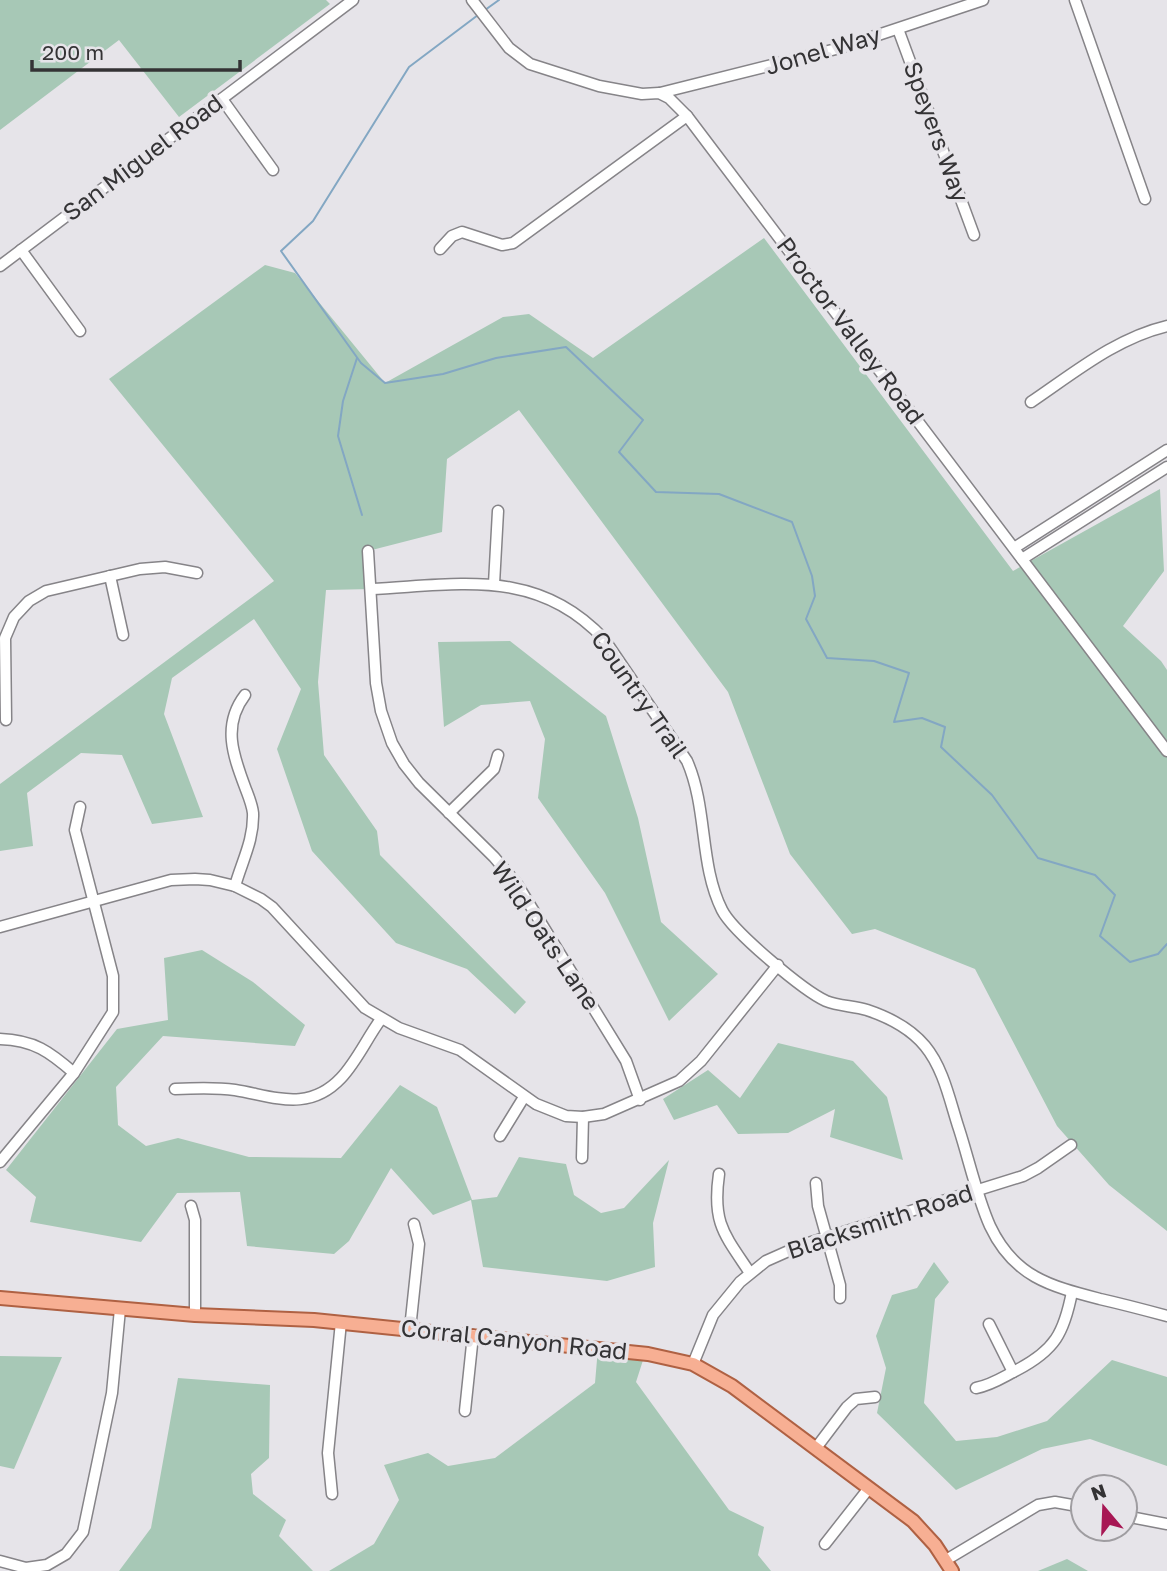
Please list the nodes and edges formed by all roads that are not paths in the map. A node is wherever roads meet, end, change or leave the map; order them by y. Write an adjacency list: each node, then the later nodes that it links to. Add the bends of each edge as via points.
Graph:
1 (353, 0): 7 (street, San Miguel Road)
2 (472, 0): 6 (street, via 509,48 530,64 598,86)
3 (984, 0): 5 (street, Jonel Way)
4 (1075, 0): 10 (street)
5 (898, 29): 6 (street, Jonel Way); 11 (street, Speyers Way)
6 (659, 93): 8 (street, Proctor Valley Road)
7 (222, 99): 9 (street); 13 (street, San Miguel Road)
8 (687, 116): 12 (street, via 513,243 502,245 463,232); 21 (street, Proctor Valley Road)
9 (274, 170)
10 (1145, 198)
11 (974, 235)
12 (440, 249)
13 (21, 250): 14 (street, San Miguel Road); 16 (street)
14 (0, 266)
15 (1167, 326): 17 (street, via 1127,339)
16 (80, 331)
17 (1031, 402)
18 (1167, 450): 21 (street)
19 (1167, 467): 23 (street)
20 (498, 511): 26 (street)
21 (1014, 548): 23 (street, Proctor Valley Road)
22 (368, 551): 27 (street, Wild Oats Lane)
23 (1022, 559): 32 (street, Proctor Valley Road)
24 (197, 573): 25 (street, via 165,567)
25 (110, 576): 28 (street, via 40,594); 29 (street)
26 (494, 584): 27 (street, Country Trail); 39 (street, Country Trail, via 552,600 604,639 696,780 708,867 722,911 750,943)
27 (371, 589): 35 (street, Wild Oats Lane, via 376,683 387,732 411,774)
28 (4, 628): 31 (street)
29 (123, 635)
30 (245, 695): 36 (street, via 235,707 231,743 252,808 253,828)
31 (6, 720)
32 (1167, 751)
33 (498, 755): 35 (street, via 494,769)
34 (80, 807): 37 (street, via 75,830)
35 (449, 813): 45 (street, Wild Oats Lane, via 517,884 626,1061)
36 (235, 886): 37 (street, via 180,879); 40 (street, via 272,907 357,1000)
37 (93, 901): 38 (street); 42 (street, via 113,976 113,1012)
38 (0, 927)
39 (778, 965): 45 (street, via 691,1073); 53 (street, Country Trail, via 826,1001 867,1010 905,1028 922,1043 941,1074)
40 (381, 1019): 43 (street, via 343,1076 315,1095 285,1100 235,1090); 44 (street, via 460,1050)
41 (0, 1039): 42 (street, via 50,1052)
42 (74, 1073): 50 (street)
43 (175, 1089)
44 (524, 1097): 46 (street, via 550,1111); 47 (street)
45 (640, 1100): 46 (street)
46 (583, 1117): 49 (street)
47 (500, 1136)
48 (1071, 1145): 53 (street, Blacksmith Road, via 1038,1168)
49 (582, 1158)
50 (0, 1162)
51 (719, 1174): 57 (street, via 716,1201 720,1223)
52 (816, 1183): 56 (street)
53 (979, 1190): 56 (street, Blacksmith Road); 58 (street, Country Trail, via 990,1224 1015,1261 1041,1281)
54 (191, 1206): 62 (street)
55 (414, 1224): 66 (street, via 419,1244)
56 (827, 1237): 57 (street, Blacksmith Road, via 782,1252); 60 (street)
57 (750, 1273): 68 (street, Blacksmith Road, via 713,1315)
58 (1072, 1292): 63 (street, Country Trail); 69 (street, via 1056,1341 1044,1354)
59 (0, 1298): 61 (main road, Corral Canyon Road)
60 (840, 1298)
61 (120, 1308): 62 (main road, Corral Canyon Road); 80 (street, via 112,1393 83,1532 66,1554 47,1565 26,1568)
62 (195, 1315): 64 (main road, Corral Canyon Road)
63 (1167, 1315)
64 (341, 1322): 66 (main road, Corral Canyon Road); 75 (street, via 328,1453)
65 (989, 1324): 69 (street)
66 (410, 1329): 67 (main road, Corral Canyon Road)
67 (473, 1335): 68 (main road, Corral Canyon Road, via 648,1354); 72 (street)
68 (693, 1364): 73 (main road, Corral Canyon Road, via 732,1386)
69 (1013, 1372): 70 (street)
70 (976, 1388)
71 (875, 1397): 73 (street, via 856,1399)
72 (465, 1411)
73 (816, 1448): 74 (main road, Corral Canyon Road)
74 (869, 1488): 79 (street); 81 (main road, Corral Canyon Road, via 913,1521)
75 (332, 1494)
76 (1069, 1504): 81 (street, via 1038,1506)
77 (1139, 1519): 78 (street)
78 (1167, 1524)
79 (825, 1544)
80 (0, 1561)
81 (949, 1566)

